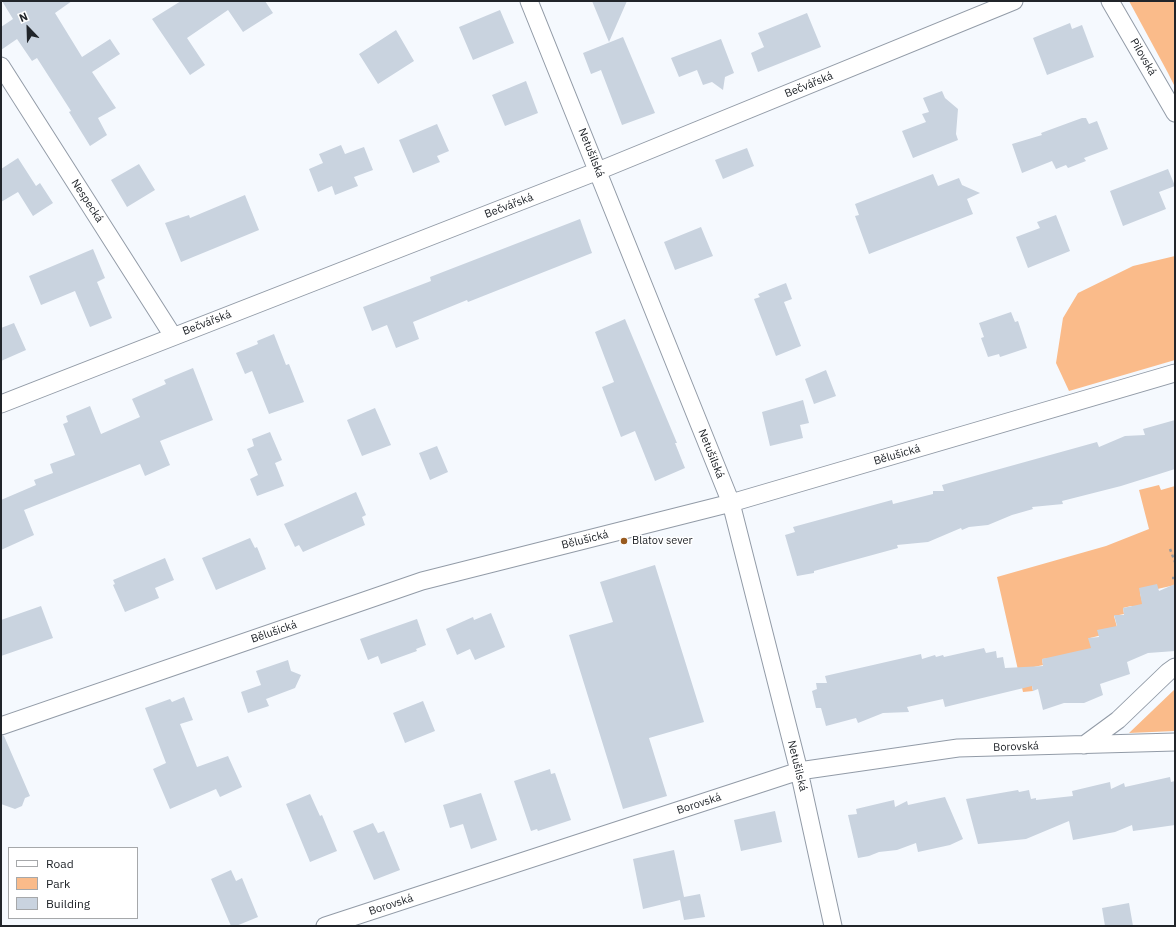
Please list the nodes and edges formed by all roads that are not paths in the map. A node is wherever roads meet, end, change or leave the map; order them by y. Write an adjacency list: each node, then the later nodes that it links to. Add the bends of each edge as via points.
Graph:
1 (529, 1): 6 (street, Netušilská)
2 (1014, 1): 6 (street, Bečvářská)
3 (1110, 1): 5 (street, Pilovská)
4 (1, 66): 7 (street, Nespecká)
5 (1175, 113)
6 (598, 171): 7 (street, Bečvářská); 10 (street, Netušilská)
7 (173, 336): 9 (street, Bečvářská)
8 (1175, 373): 10 (street, Bělušická)
9 (1, 404)
10 (731, 503): 12 (street, Bělušická, via 422,581); 15 (street, Netušilská)
11 (1175, 667): 14 (street, via 1118,720)
12 (1, 726)
13 (1175, 742): 14 (street, Borovská)
14 (1084, 745): 15 (street, Borovská, via 958,748)
15 (799, 771): 16 (street, Borovská); 17 (street, Netušilská)
16 (326, 926)
17 (833, 926)

